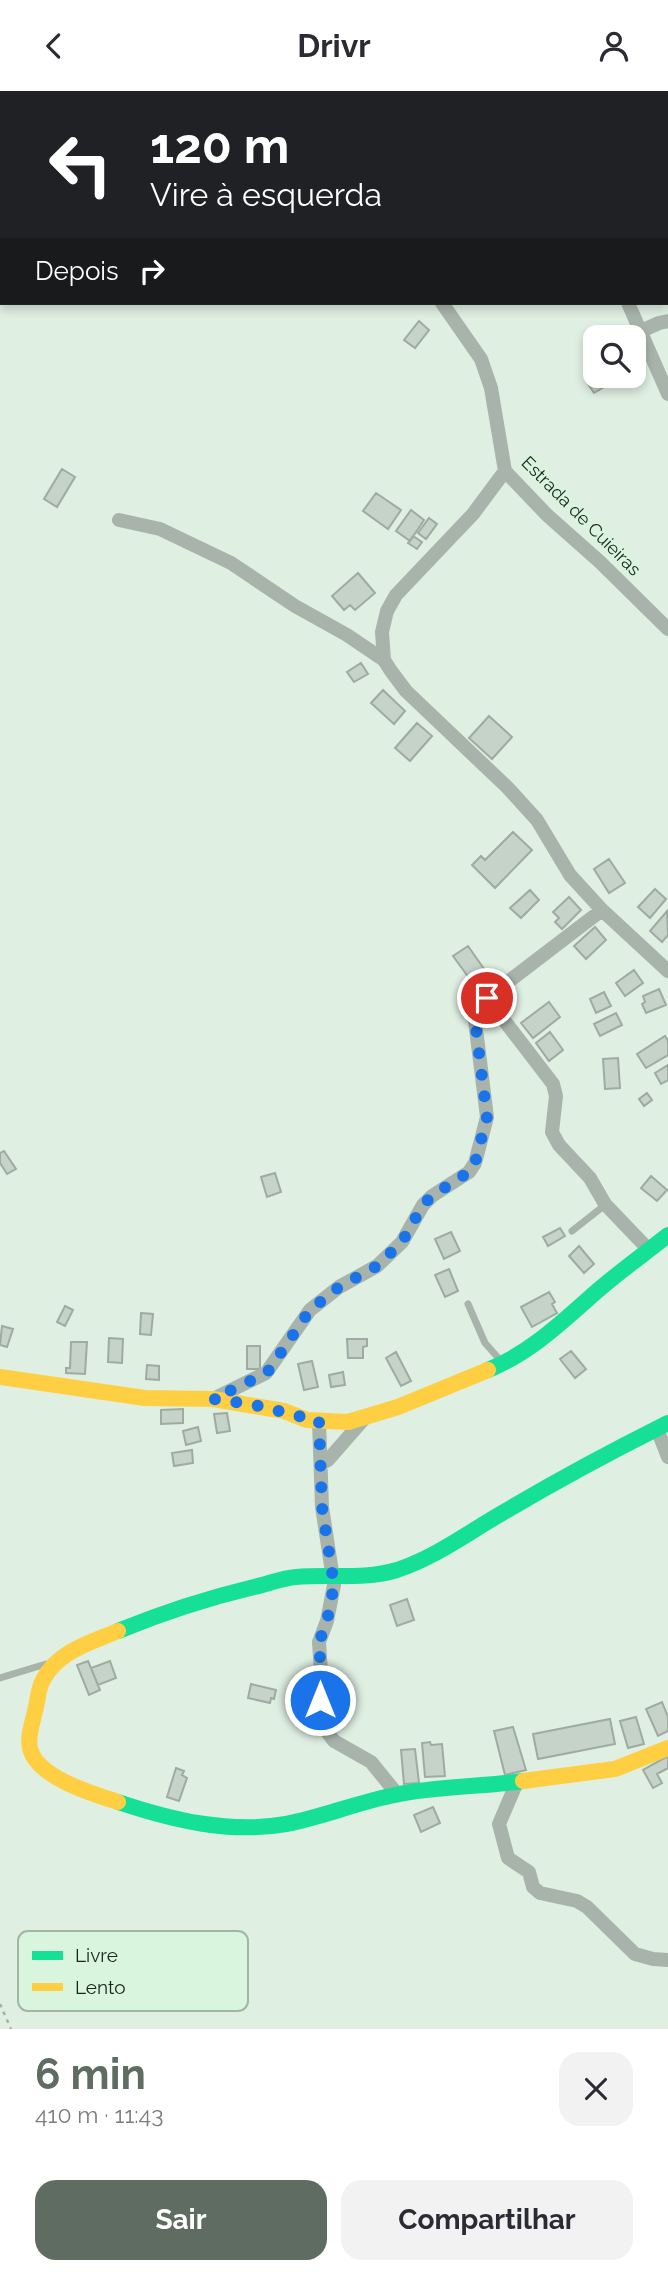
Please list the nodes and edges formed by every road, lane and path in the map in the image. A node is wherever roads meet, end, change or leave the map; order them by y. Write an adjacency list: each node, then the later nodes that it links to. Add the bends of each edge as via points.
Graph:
1 (443, 305): 8 (street, Estrada de Cuieiras, via 481,359 491,388)
2 (629, 305): 4 (street)
3 (668, 321): 5 (street)
4 (638, 325)
5 (646, 329)
6 (646, 343): 7 (street)
7 (668, 394)
8 (505, 471): 10 (street, Estrada de Cuieiras); 11 (street, via 473,514 396,595 382,632)
9 (119, 520): 11 (street, via 160,529 231,563)
10 (668, 629)
11 (384, 660): 12 (street, via 406,691 537,820 570,874)
12 (602, 910): 13 (street); 14 (street)
13 (668, 971)
14 (487, 998): 15 (street, via 553,1084 552,1132); 22 (street, via 478,1007 475,1021 487,1117 469,1172 423,1205 402,1242 377,1266 310,1310 267,1373)
15 (606, 1204): 16 (lane); 18 (street)
16 (572, 1231)
17 (668, 1235): 18 (street)
18 (649, 1250): 20 (street)
19 (468, 1304): 20 (lane, via 485,1343)
20 (504, 1365): 23 (street)
21 (0, 1377): 22 (street, via 145,1398)
22 (213, 1399): 24 (street)
23 (366, 1416): 24 (street, via 348,1422); 27 (street)
24 (319, 1421): 27 (street)
25 (663, 1426): 26 (street); 28 (street, via 588,1462 433,1556 393,1571)
26 (668, 1457)
27 (321, 1464): 28 (street, via 322,1507)
28 (333, 1577): 29 (street, via 295,1577 195,1602 107,1635); 33 (street, via 333,1598 319,1642 322,1688 315,1716 334,1741 371,1762)
29 (57, 1660): 30 (lane); 33 (street, via 43,1681 30,1751 45,1769 74,1788 148,1812 216,1826 285,1824)
30 (0, 1678)
31 (668, 1748): 32 (street, via 615,1769)
32 (517, 1782): 33 (street); 34 (street, via 499,1824 508,1858 529,1872 540,1893 587,1907 635,1954)
33 (397, 1794)
34 (668, 1960)
35 (0, 2004): 36 (path)
36 (11, 2029)

